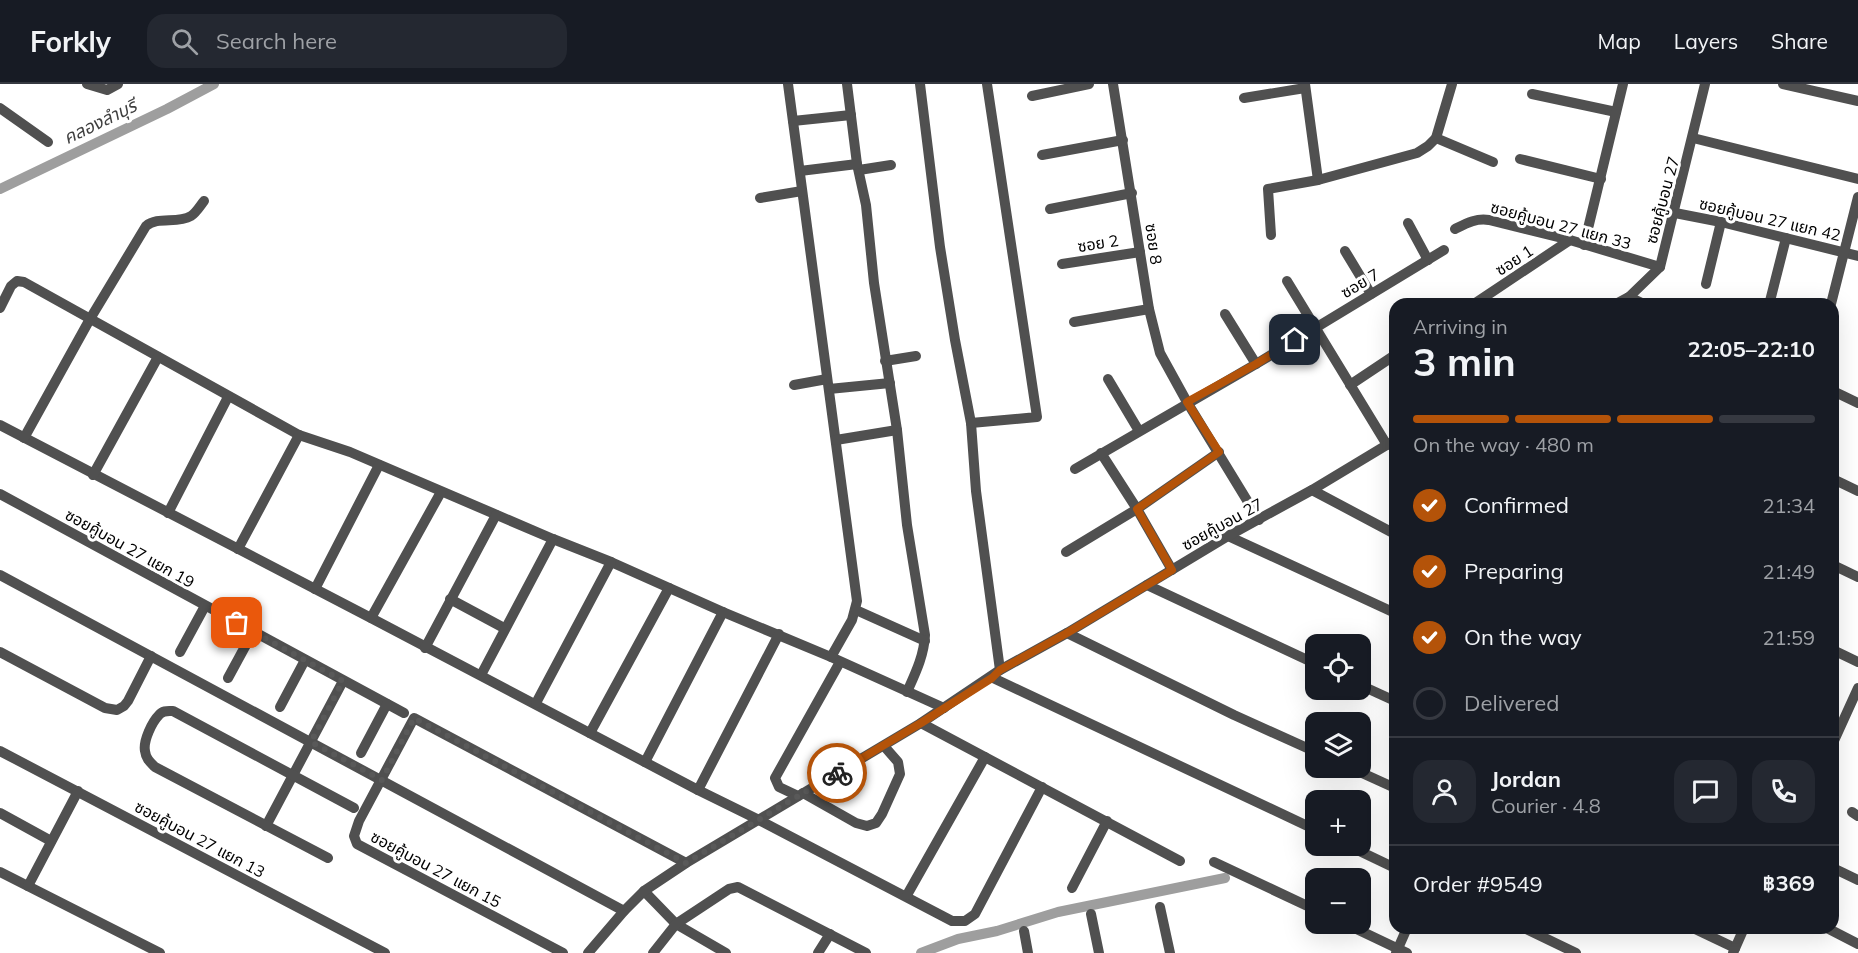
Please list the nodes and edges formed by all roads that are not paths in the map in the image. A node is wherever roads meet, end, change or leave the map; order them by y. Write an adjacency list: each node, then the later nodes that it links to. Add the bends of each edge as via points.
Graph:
1 (87, 84): 2 (street, via 107,90)
2 (118, 84)
3 (788, 84): 21 (street)
4 (848, 84): 20 (street)
5 (920, 84): 84 (street, via 940,247)
6 (987, 84): 84 (street, via 1037,417)
7 (1089, 84): 15 (street)
8 (1113, 84): 24 (street, ซอย 8)
9 (1452, 84): 22 (street)
10 (1623, 84): 19 (street)
11 (1705, 84): 23 (street, ซอยคู้บอน 27)
12 (1784, 84): 17 (street)
13 (1305, 86): 16 (street); 34 (street)
14 (1532, 94): 19 (street)
15 (1032, 96)
16 (1244, 98)
17 (1858, 101)
18 (0, 108): 25 (street)
19 (1616, 112): 32 (street)
20 (851, 115): 21 (street); 30 (street)
21 (793, 121): 31 (street)
22 (1436, 138): 28 (street); 34 (street, via 1417,153)
23 (1693, 138): 33 (street); 41 (street, ซอยคู้บอน 27)
24 (1123, 140): 26 (street); 36 (street, ซอย 8)
25 (48, 142)
26 (1042, 155)
27 (1520, 159): 32 (street)
28 (1493, 162)
29 (891, 165): 30 (street)
30 (858, 167): 31 (street); 73 (street)
31 (801, 171): 35 (street)
32 (1601, 179): 48 (street)
33 (1858, 179)
34 (1318, 180): 45 (street, via 1268,189)
35 (802, 190): 38 (street); 77 (street)
36 (1132, 193): 40 (street); 51 (street, ซอย 8)
37 (1858, 197): 52 (street)
38 (760, 198)
39 (204, 201): 67 (street, via 188,218 153,221 146,226)
40 (1050, 208)
41 (1675, 213): 42 (street, ซอยคู้บอน 27 แยก 42); 56 (street, ซอยคู้บอน 27)
42 (1721, 222): 46 (street, ซอยคู้บอน 27 แยก 42); 58 (street)
43 (1408, 223): 54 (street)
44 (1455, 229): 47 (street, ซอยคู้บอน 27 แยก 33, via 1480,219)
45 (1271, 235)
46 (1786, 238): 52 (street, ซอยคู้บอน 27 แยก 42); 62 (street)
47 (1570, 240): 48 (street, ซอยคู้บอน 27 แยก 33); 61 (street, ซอย 1)
48 (1584, 245): 56 (street, ซอยคู้บอน 27 แยก 33)
49 (1444, 250): 54 (street, ซอย 7)
50 (1346, 251): 59 (street)
51 (1140, 252): 55 (street, ซอย 2); 65 (street, ซอย 8)
52 (1845, 252): 53 (street, ซอยคู้บอน 27 แยก 42); 63 (street)
53 (1858, 256)
54 (1428, 260): 59 (street, ซอย 7)
55 (1062, 264)
56 (1660, 267): 60 (street, ซอยคู้บอน 27)
57 (1287, 281): 69 (street)
58 (1706, 284)
59 (1371, 294): 69 (street, ซอย 7)
60 (1629, 297)
61 (1482, 298)
62 (1771, 298)
63 (1833, 298)
64 (0, 308): 67 (street, via 17,281)
65 (1149, 309): 68 (street); 82 (street, ซอย 8, via 1160,353)
66 (1225, 314): 74 (street)
67 (90, 319): 71 (street); 89 (street)
68 (1074, 322)
69 (1315, 327): 74 (street, ซอย 7); 79 (street)
70 (916, 356): 73 (street)
71 (158, 357): 81 (street); 97 (street)
72 (1389, 360): 79 (street)
73 (885, 361): 76 (street)
74 (1256, 364): 82 (street, ซอย 7)
75 (1108, 379): 87 (street)
76 (890, 383): 77 (street); 86 (street)
77 (828, 384): 78 (street); 91 (street)
78 (794, 385)
79 (1350, 385): 90 (street)
80 (1839, 395): 83 (street)
81 (228, 397): 88 (street); 104 (street)
82 (1187, 402): 87 (street, ซอย 7); 93 (street, ซอย 8)
83 (1858, 403)
84 (971, 423): 140 (street)
85 (0, 425): 89 (street)
86 (897, 430): 91 (street); 130 (street)
87 (1139, 431): 94 (street, ซอย 7)
88 (299, 435): 95 (street); 110 (street)
89 (24, 438): 97 (street)
90 (1389, 438)
91 (836, 440): 122 (street)
92 (1389, 444): 99 (street, ซอยคู้บอน 27)
93 (1219, 452): 103 (street); 106 (street, ซอย 8)
94 (1101, 453): 96 (street, ซอย 7); 103 (street)
95 (379, 465): 101 (street); 119 (street)
96 (1075, 469)
97 (93, 475): 104 (street)
98 (1839, 482): 100 (street)
99 (1312, 490): 106 (street, ซอยคู้บอน 27); 107 (street)
100 (1858, 491)
101 (441, 492): 105 (street); 125 (street)
102 (0, 494): 121 (street, ซอยคู้บอน 27 แยก 19)
103 (1137, 509): 111 (street); 114 (street)
104 (168, 513): 110 (street)
105 (496, 515): 109 (street); 120 (street)
106 (1259, 520): 108 (street, ซอยคู้บอน 27)
107 (1389, 531)
108 (1228, 536): 114 (street, ซอยคู้บอน 27); 123 (street)
109 (553, 539): 112 (street); 126 (street)
110 (237, 549): 119 (street)
111 (1066, 552)
112 (610, 562): 118 (street); 149 (street)
113 (1839, 568): 116 (street)
114 (1172, 570): 117 (street, ซอยคู้บอน 27)
115 (0, 575): 135 (street)
116 (1858, 577)
117 (1147, 585): 128 (street, ซอยคู้บอน 27); 137 (street)
118 (669, 588): 124 (street); 155 (street)
119 (315, 589): 125 (street)
120 (450, 599): 126 (street); 131 (street)
121 (205, 606): 127 (street, ซอยคู้บอน 27 แยก 19); 133 (street)
122 (856, 610): 130 (street); 136 (street)
123 (1389, 610)
124 (723, 612): 129 (street); 162 (street)
125 (371, 618): 131 (street)
126 (504, 628): 141 (street)
127 (253, 632): 138 (street, ซอยคู้บอน 27 แยก 19); 142 (street)
128 (1067, 633): 140 (street, ซอยคู้บอน 27); 158 (street)
129 (779, 634): 136 (street); 168 (street)
130 (925, 641): 146 (street)
131 (425, 648): 141 (street)
132 (0, 652): 135 (street, via 105,708 117,710 128,701)
133 (180, 652)
134 (1839, 653): 139 (street)
135 (151, 656): 156 (street)
136 (836, 659): 146 (street); 170 (street, via 775,778 779,787)
137 (1305, 659)
138 (305, 660): 143 (street, ซอยคู้บอน 27 แยก 19); 150 (street)
139 (1858, 662)
140 (996, 674): 151 (street, ซอยคู้บอน 27); 175 (street)
141 (481, 675): 149 (street)
142 (228, 678)
143 (343, 681): 148 (street, ซอยคู้บอน 27 แยก 19); 156 (street)
144 (1858, 688): 154 (street)
145 (1371, 690): 147 (street)
146 (907, 692): 151 (street)
147 (1389, 698)
148 (387, 704): 152 (street, ซอยคู้บอน 27 แยก 19); 160 (street)
149 (536, 704): 155 (street)
150 (280, 707)
151 (944, 708): 153 (street, ซอยคู้บอน 27)
152 (404, 713)
153 (921, 723): 157 (street, ซอยคู้บอน 27); 161 (street)
154 (1839, 728)
155 (590, 733): 162 (street)
156 (311, 742): 163 (street); 165 (street)
157 (884, 746): 170 (street, ซอยคู้บอน 27); 170 (street, via 898,762 900,774 876,823 856,823)
158 (1305, 747)
159 (0, 751): 169 (street, ซอยคู้บอน 27 แยก 13)
160 (361, 753)
161 (985, 757): 167 (street); 190 (street)
162 (645, 762): 168 (street)
163 (293, 774): 171 (street); 176 (street); 176 (street, via 173,711 159,714 148,735 144,748 155,767)
164 (1371, 777): 166 (street)
165 (382, 780): 182 (street, ซอยคู้บอน 27 แยก 15, via 414,718); 193 (street); 209 (street, ซอยคู้บอน 27 แยก 15, via 355,830 357,844)
166 (1389, 785)
167 (1042, 787): 174 (street); 190 (street, via 975,915 965,921 952,921)
168 (698, 790): 173 (street)
169 (78, 791): 177 (street); 207 (street, ซอยคู้บอน 27 แยก 13)
170 (800, 795): 173 (street, ซอยคู้บอน 27)
171 (354, 808)
172 (0, 813): 177 (street)
173 (759, 819): 182 (street, ซอยคู้บอน 27); 190 (street)
174 (1107, 821): 180 (street); 188 (street)
175 (1305, 825)
176 (266, 826): 179 (street)
177 (51, 842): 187 (street)
178 (1370, 856): 183 (street)
179 (328, 858)
180 (1180, 861)
181 (1214, 862): 191 (street)
182 (686, 863): 189 (street, ซอยคู้บอน 27)
183 (1389, 865)
184 (1839, 871): 186 (street)
185 (0, 872): 187 (street)
186 (1858, 880)
187 (28, 886): 208 (street)
188 (1072, 888)
189 (644, 891): 193 (street, ซอยคู้บอน 27); 195 (street)
190 (907, 895)
191 (1305, 905)
192 (1160, 907): 217 (street)
193 (624, 911): 210 (street, ซอยคู้บอน 27)
194 (1091, 914): 216 (street)
195 (676, 924): 197 (street, via 738,887); 211 (street); 212 (street)
196 (1024, 931): 215 (street)
197 (830, 934): 213 (street); 214 (street)
198 (1366, 934): 205 (street)
199 (1405, 934): 205 (street)
200 (1536, 934): 218 (street)
201 (1704, 934): 206 (street)
202 (1741, 934): 206 (street)
203 (1839, 934): 204 (street)
204 (1858, 944)
205 (1400, 951)
206 (1734, 951)
207 (380, 952)
208 (160, 953)
209 (563, 953)
210 (588, 953)
211 (653, 953)
212 (726, 953)
213 (818, 953)
214 (866, 953)
215 (1028, 953)
216 (1099, 953)
217 (1170, 953)
218 (1576, 953)

